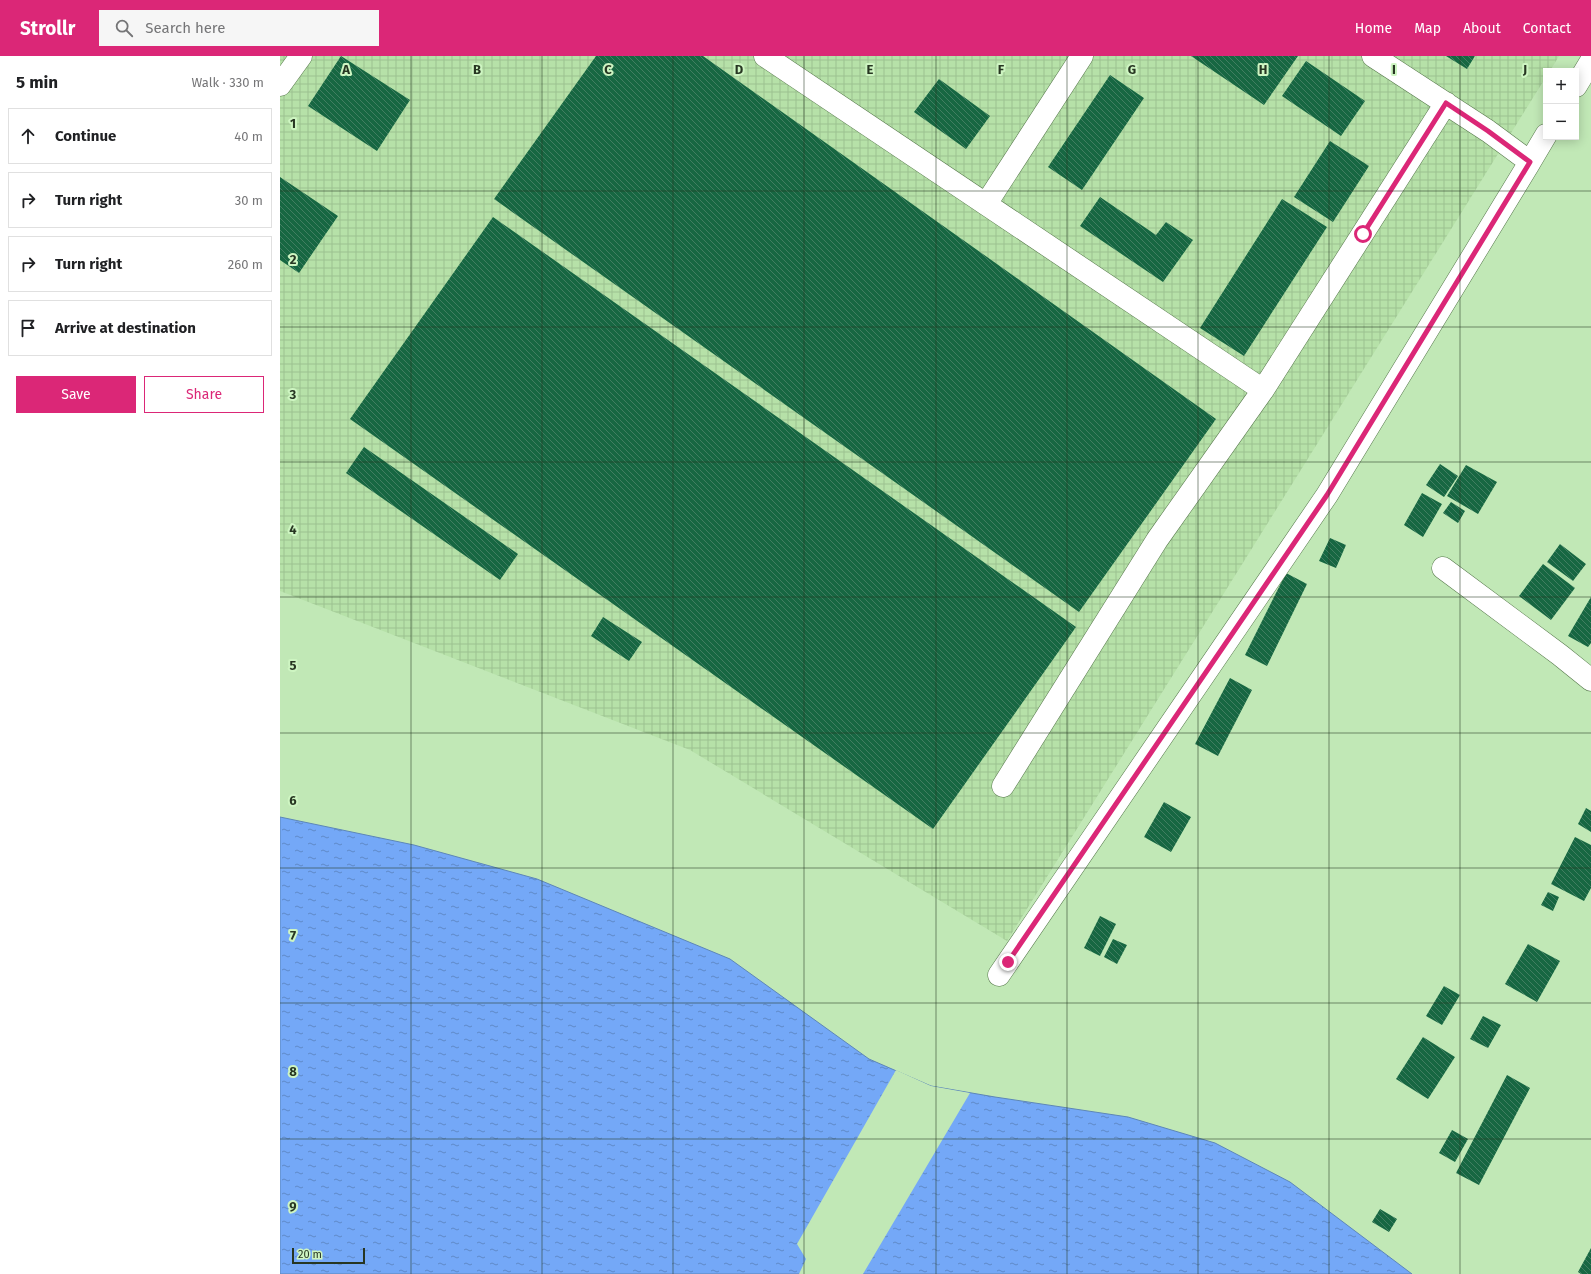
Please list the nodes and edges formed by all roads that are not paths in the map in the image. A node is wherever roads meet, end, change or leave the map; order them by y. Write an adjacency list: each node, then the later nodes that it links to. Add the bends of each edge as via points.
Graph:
1 (301, 56): 7 (street)
2 (765, 56): 11 (street)
3 (1082, 56): 11 (street)
4 (1373, 56): 8 (street)
5 (1591, 61): 6 (street)
6 (1579, 81)
7 (280, 85)
8 (1446, 103): 10 (street); 12 (street)
9 (1543, 140): 10 (street)
10 (1530, 162): 16 (street, via 1327,495)
11 (986, 204): 12 (street)
12 (1264, 390): 15 (street, via 1156,540)
13 (1443, 568): 14 (street)
14 (1591, 680)
15 (1003, 786)
16 (999, 975)

